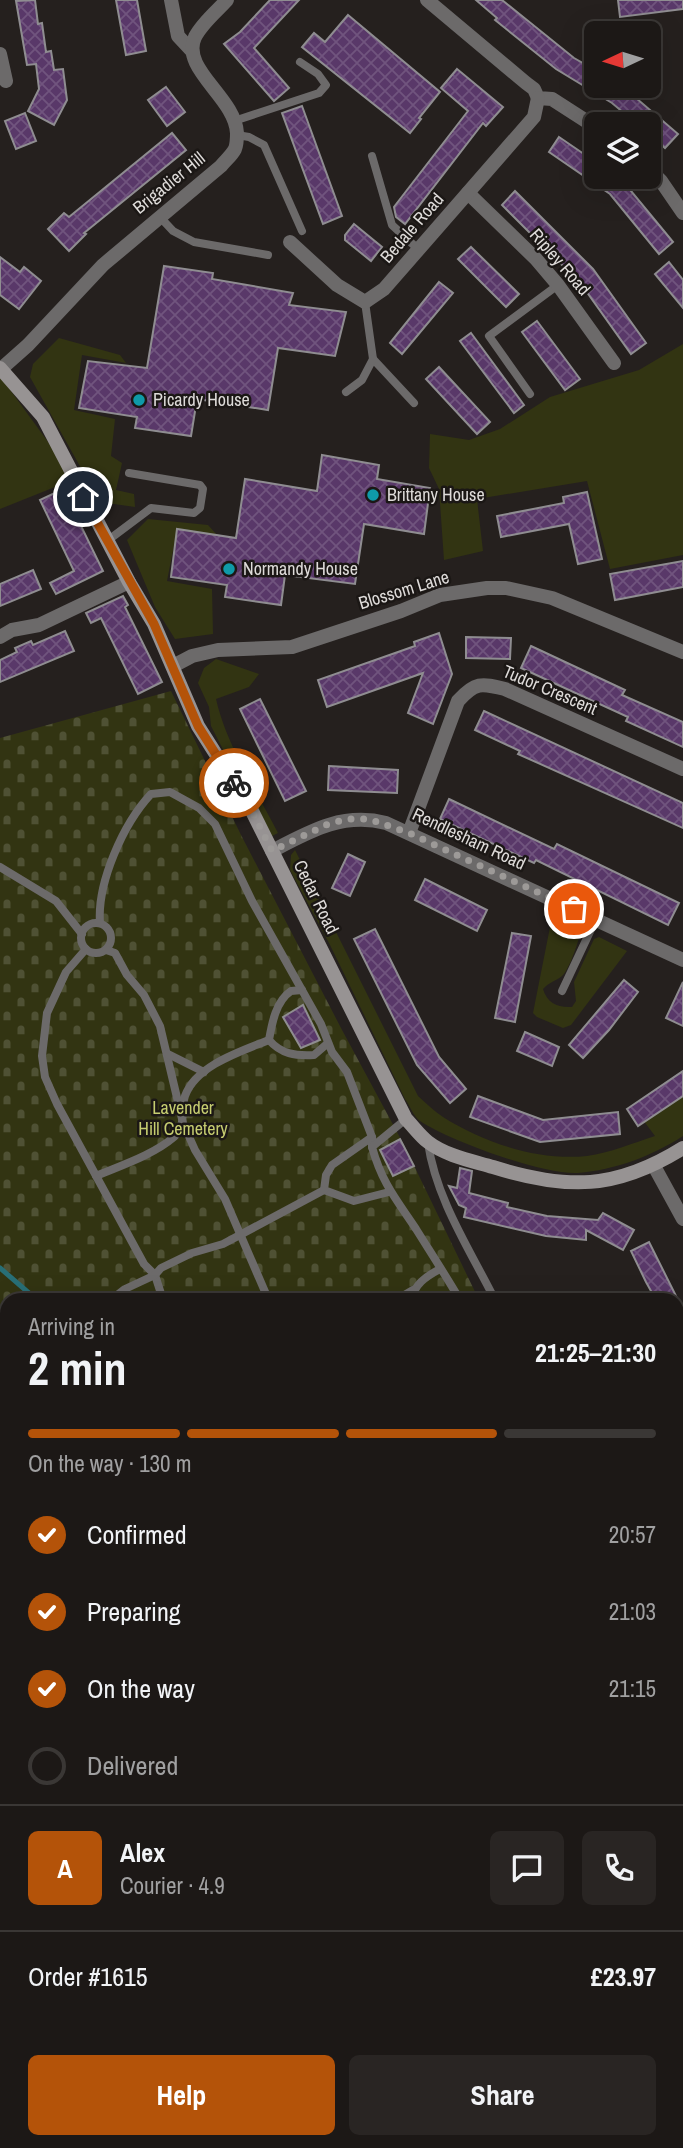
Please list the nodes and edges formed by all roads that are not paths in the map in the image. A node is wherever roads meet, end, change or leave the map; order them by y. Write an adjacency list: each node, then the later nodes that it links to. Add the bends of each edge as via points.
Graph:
1 (171, 0): 4 (street, via 178,36)
2 (227, 0): 4 (street, via 195,38)
3 (427, 0): 8 (street, via 534,89)
4 (192, 51): 10 (street, via 193,60 228,106)
5 (0, 54): 7 (street)
6 (300, 62): 10 (lane, via 326,85 319,93)
7 (6, 81)
8 (538, 98): 9 (street, via 552,99); 13 (street, Bedale Road, via 534,117)
9 (584, 120)
10 (235, 128): 15 (street, Brigadier Hill, via 236,147 221,166); 16 (lane, via 264,145)
11 (372, 156): 18 (lane, via 392,225)
12 (661, 185): 14 (street)
13 (468, 193): 18 (street, Bedale Road); 20 (street, Ripley Road)
14 (683, 213)
15 (159, 216): 19 (lane, via 173,232 194,242); 24 (street, Brigadier Hill, via 103,265)
16 (302, 232)
17 (290, 242): 21 (street, via 337,285)
18 (418, 249): 21 (street, Bedale Road, via 384,289)
19 (268, 255)
20 (558, 285): 23 (street, Ripley Road); 26 (lane, via 489,336)
21 (365, 302): 22 (lane)
22 (373, 359): 25 (lane, via 362,380); 27 (lane)
23 (614, 363)
24 (1, 369): 29 (street, Cedar Road, via 43,417)
25 (346, 392)
26 (530, 394)
27 (414, 403)
28 (129, 473): 29 (lane, via 200,485 200,508 194,513 151,508)
29 (107, 541): 30 (street, Cedar Road)
30 (129, 583): 31 (street, via 39,625); 33 (street, Cedar Road)
31 (0, 636)
32 (683, 652): 33 (street, Blossom Lane, via 552,598 487,588 440,595 292,647 218,650)
33 (173, 666): 36 (street, Cedar Road, via 198,726)
34 (683, 769): 35 (street, Tudor Crescent, via 505,689 482,684 458,701)
35 (409, 833): 36 (street, Rendlesham Road, via 369,819 351,819 330,823); 38 (street, Rendlesham Road)
36 (272, 851): 50 (street, Cedar Road)
37 (0, 867): 40 (lane, via 56,901)
38 (596, 919): 43 (street, Rendlesham Road); 45 (lane)
39 (100, 923): 40 (lane, via 88,926); 42 (lane, via 111,934); 44 (lane, via 99,904 127,826 150,794 170,792 199,808 215,824)
40 (82, 934): 41 (lane)
41 (86, 949): 42 (lane); 56 (lane, via 66,972 47,1013 42,1056 57,1104)
42 (106, 950): 48 (lane, via 115,953 144,995)
43 (683, 960)
44 (302, 990): 46 (lane, via 291,991 281,1001); 47 (lane)
45 (562, 991)
46 (269, 1040): 47 (lane, via 297,1056 314,1055); 49 (lane)
47 (328, 1043): 52 (lane, via 347,1072)
48 (168, 1054): 49 (lane); 51 (lane)
49 (204, 1072): 51 (lane, via 185,1097)
50 (406, 1119): 52 (lane); 53 (street, Cedar Road)
51 (183, 1123): 56 (lane, via 175,1136 158,1147); 60 (lane)
52 (372, 1142): 57 (lane, via 332,1166); 58 (lane, via 378,1171)
53 (428, 1143): 55 (street, via 526,1177 571,1183 610,1180); 70 (lane, via 443,1196)
54 (683, 1148): 55 (street)
55 (654, 1166): 59 (street)
56 (96, 1176): 62 (lane, via 144,1264)
57 (324, 1190): 58 (lane, via 354,1201); 60 (lane)
58 (389, 1192): 61 (lane)
59 (683, 1219)
60 (241, 1235): 62 (lane, via 192,1253); 66 (lane)
61 (440, 1269): 63 (lane); 69 (lane)
62 (155, 1275): 64 (lane); 65 (lane)
63 (414, 1290): 67 (lane); 68 (lane)
64 (120, 1293)
65 (161, 1293)
66 (266, 1293)
67 (409, 1293)
68 (413, 1293)
69 (455, 1293)
70 (492, 1293)

